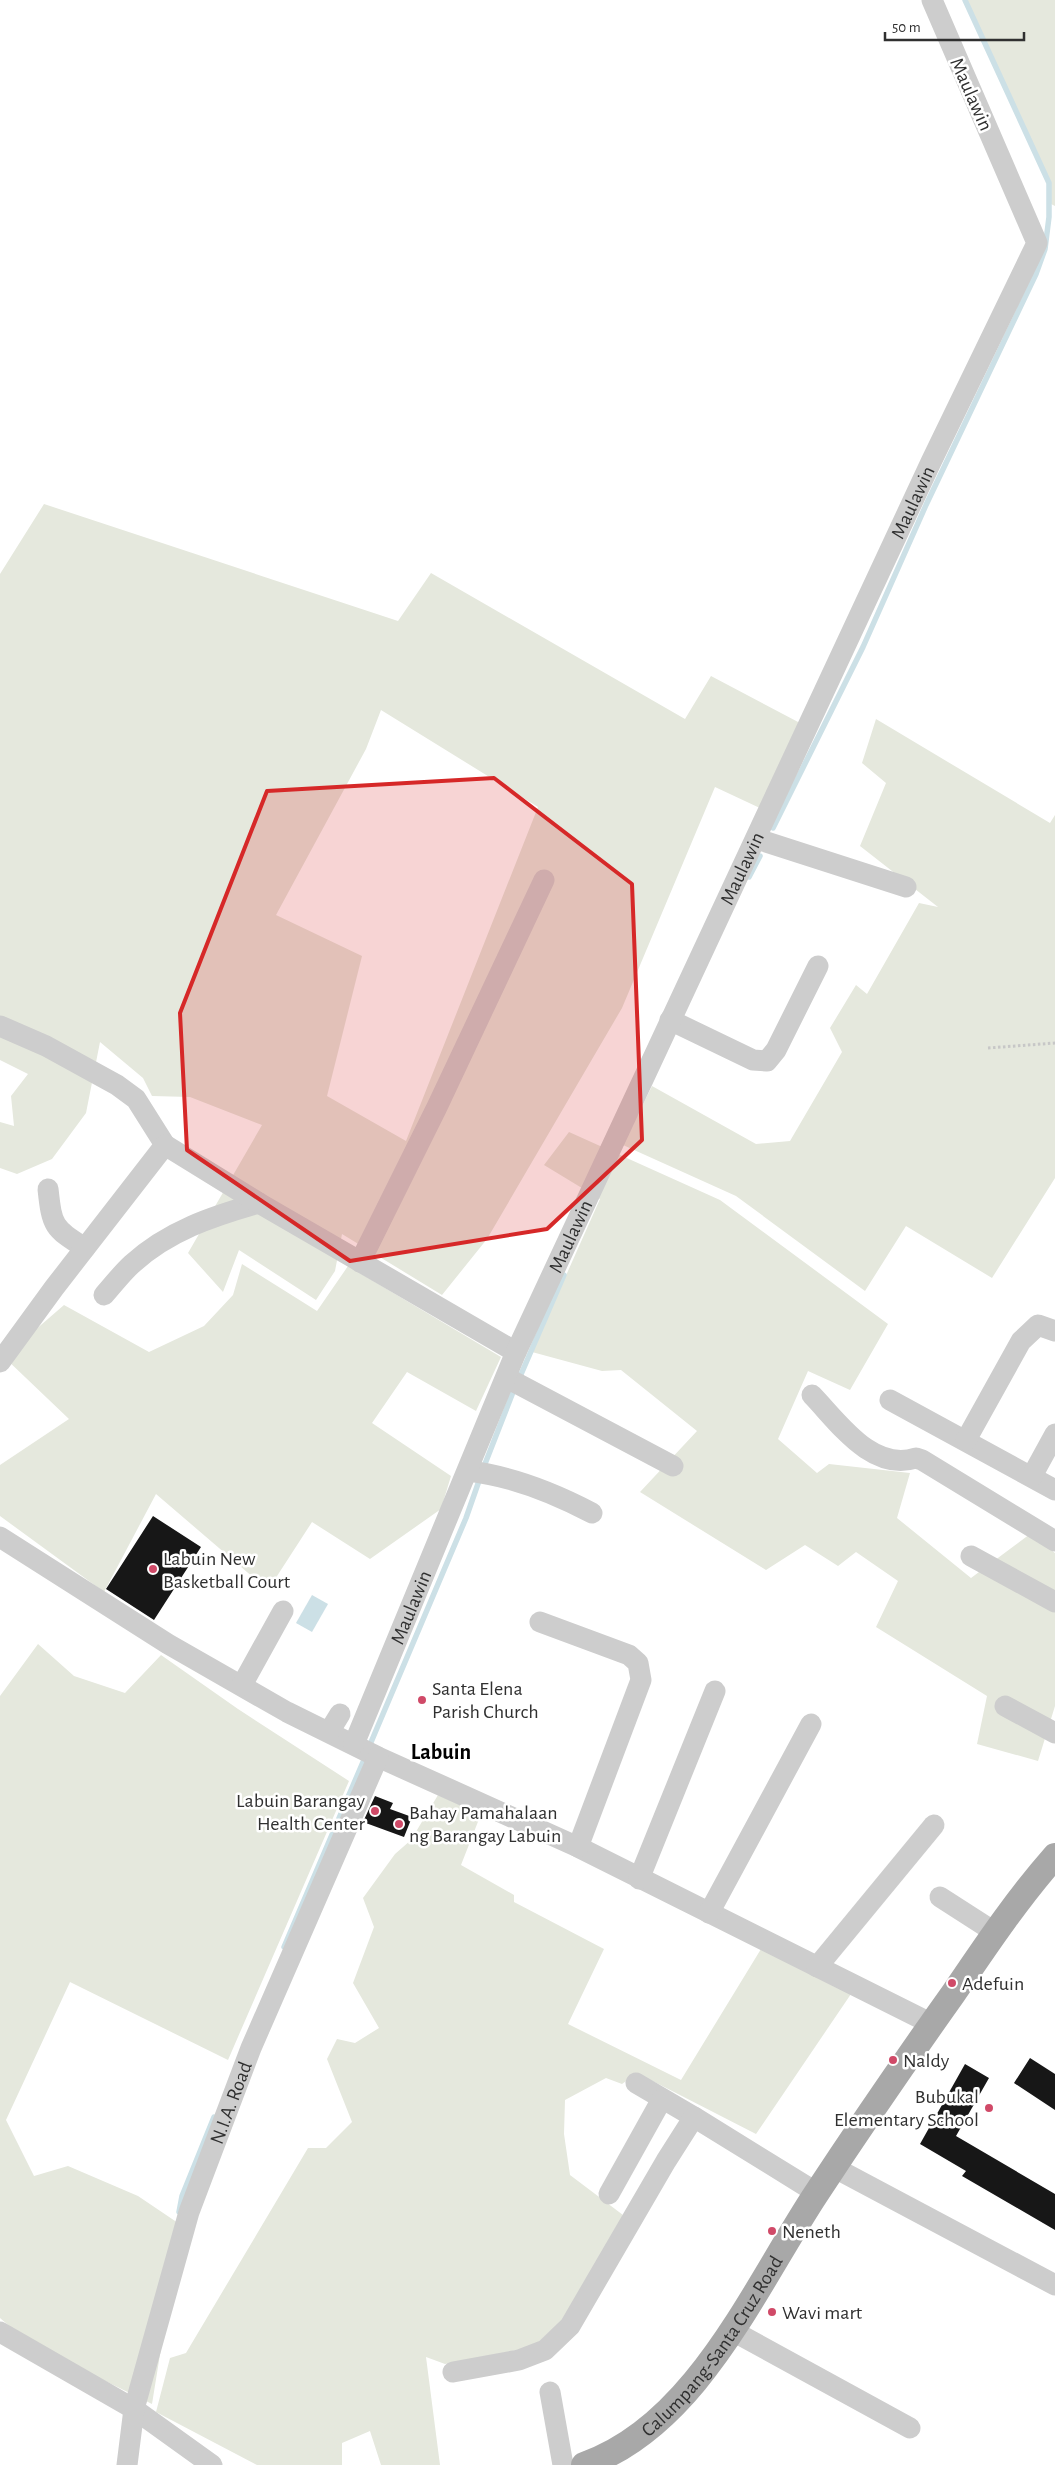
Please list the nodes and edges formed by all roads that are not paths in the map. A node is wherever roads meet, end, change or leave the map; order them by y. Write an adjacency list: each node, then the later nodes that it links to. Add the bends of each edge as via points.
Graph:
1 (932, 0): 2 (street, Maulawin, via 1037,243)
2 (757, 839): 4 (street); 6 (street, Maulawin)
3 (544, 880): 12 (street)
4 (906, 887)
5 (818, 966): 6 (street, via 776,1050 767,1061 753,1060)
6 (670, 1020): 15 (street, Maulawin)
7 (0, 1026): 8 (street, via 46,1046 130,1094)
8 (165, 1144): 10 (street); 11 (street)
9 (48, 1189): 11 (street, via 51,1217 59,1232)
10 (259, 1203): 12 (street); 13 (street, via 217,1215 155,1245 132,1264)
11 (85, 1248): 16 (street)
12 (360, 1262): 15 (street)
13 (104, 1295)
14 (1055, 1331): 21 (street, via 1038,1325 1021,1341)
15 (516, 1352): 17 (street, Maulawin)
16 (0, 1362)
17 (507, 1378): 22 (street); 23 (street, Maulawin)
18 (812, 1394): 28 (street, via 872,1454 888,1459 922,1460)
19 (890, 1400): 21 (street)
20 (1055, 1434): 24 (street)
21 (966, 1440): 24 (street)
22 (673, 1466)
23 (468, 1471): 26 (street, via 493,1474 526,1485 569,1500); 40 (street, Maulawin)
24 (1032, 1476): 25 (street)
25 (1055, 1490)
26 (592, 1513)
27 (0, 1537): 33 (street, via 168,1644)
28 (1055, 1541)
29 (971, 1556): 30 (street)
30 (1055, 1602)
31 (283, 1611): 33 (street)
32 (540, 1622): 43 (street, via 629,1655 638,1663 641,1680)
33 (242, 1685): 38 (street, via 287,1712)
34 (714, 1691): 45 (street)
35 (1005, 1706): 39 (street)
36 (340, 1714): 38 (street)
37 (811, 1724): 47 (street)
38 (330, 1732): 40 (street)
39 (1055, 1733)
40 (354, 1744): 41 (street)
41 (378, 1757): 43 (street); 62 (street, N.I.A. Road, via 252,2048 189,2212)
42 (934, 1825): 49 (street)
43 (578, 1848): 45 (street)
44 (1055, 1856): 48 (main road, Calumpang-Santa Cruz Road)
45 (639, 1879): 47 (street)
46 (940, 1897): 48 (street)
47 (709, 1913): 49 (street)
48 (996, 1933): 50 (main road, Calumpang-Santa Cruz Road)
49 (817, 1967): 50 (street)
50 (932, 2024): 54 (main road, Calumpang-Santa Cruz Road)
51 (636, 2083): 52 (street)
52 (662, 2099): 53 (street); 56 (street)
53 (694, 2117): 55 (street); 60 (street, via 570,2326 545,2350 519,2360)
54 (835, 2168): 55 (main road, Calumpang-Santa Cruz Road); 57 (street)
55 (816, 2193): 58 (main road, Calumpang-Santa Cruz Road)
56 (609, 2194)
57 (1055, 2285)
58 (731, 2330): 63 (street); 64 (main road, Calumpang-Santa Cruz Road, via 664,2415 623,2448)
59 (0, 2332): 62 (street)
60 (453, 2372)
61 (550, 2392): 67 (street)
62 (134, 2409): 65 (street, N.I.A. Road); 66 (street)
63 (910, 2428)
64 (592, 2464)
65 (127, 2465)
66 (212, 2465)
67 (563, 2465)

